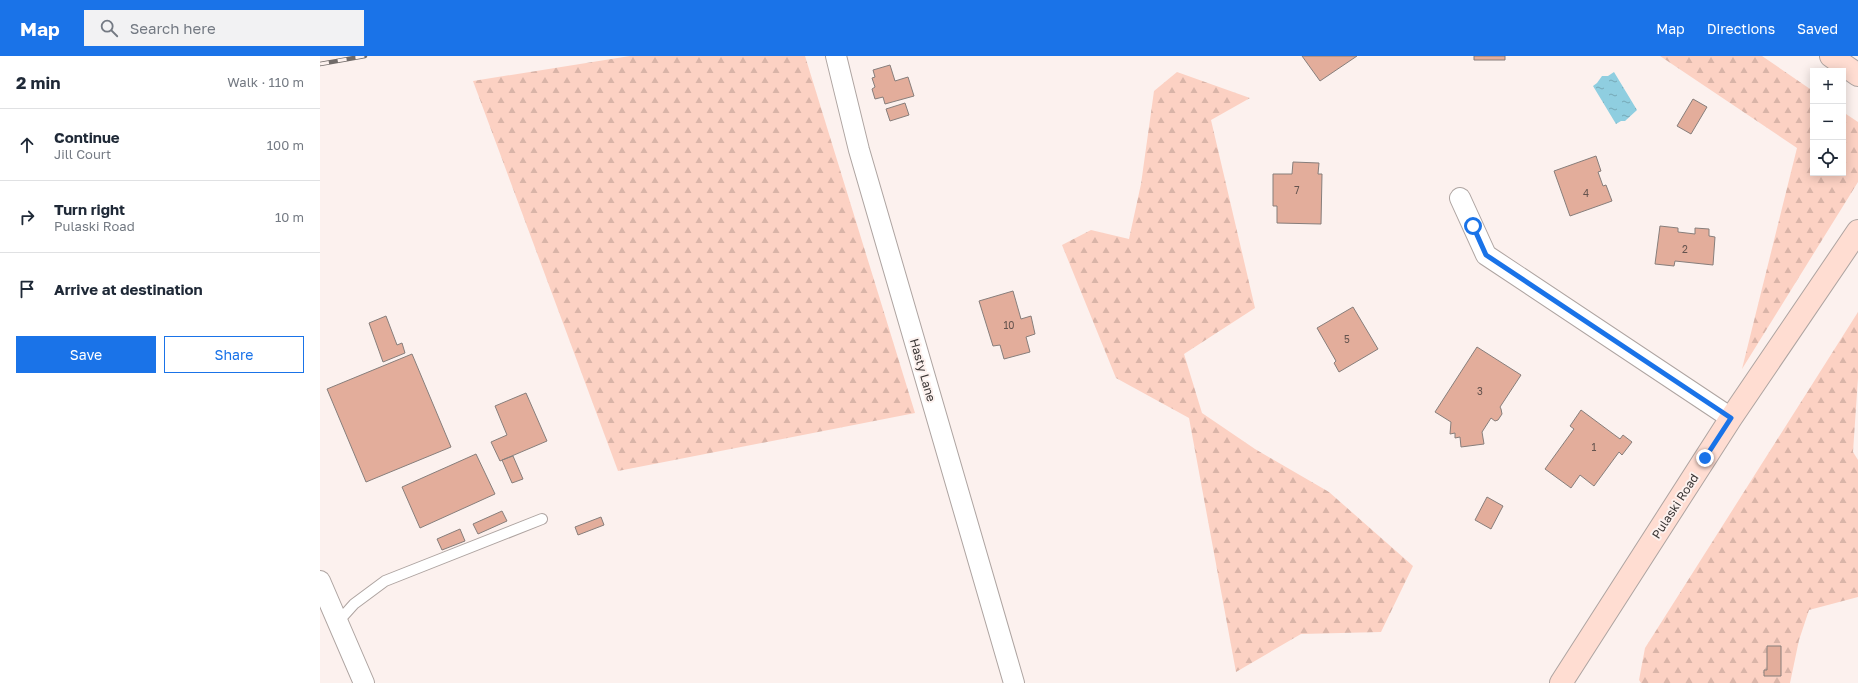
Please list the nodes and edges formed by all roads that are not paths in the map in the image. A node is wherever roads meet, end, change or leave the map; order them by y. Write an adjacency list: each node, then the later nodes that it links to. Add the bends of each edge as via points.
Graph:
1 (836, 56): 11 (street, Hasty Lane, via 859,150)
2 (1831, 56): 3 (main road)
3 (1858, 75)
4 (1460, 198): 6 (street, via 1486,255)
5 (1858, 231): 6 (main road, Pulaski Road)
6 (1731, 418): 12 (main road, Pulaski Road)
7 (542, 519): 9 (lane, via 385,581 354,604)
8 (320, 582): 9 (street)
9 (337, 623): 10 (street)
10 (364, 683)
11 (1014, 683)
12 (1561, 683)

